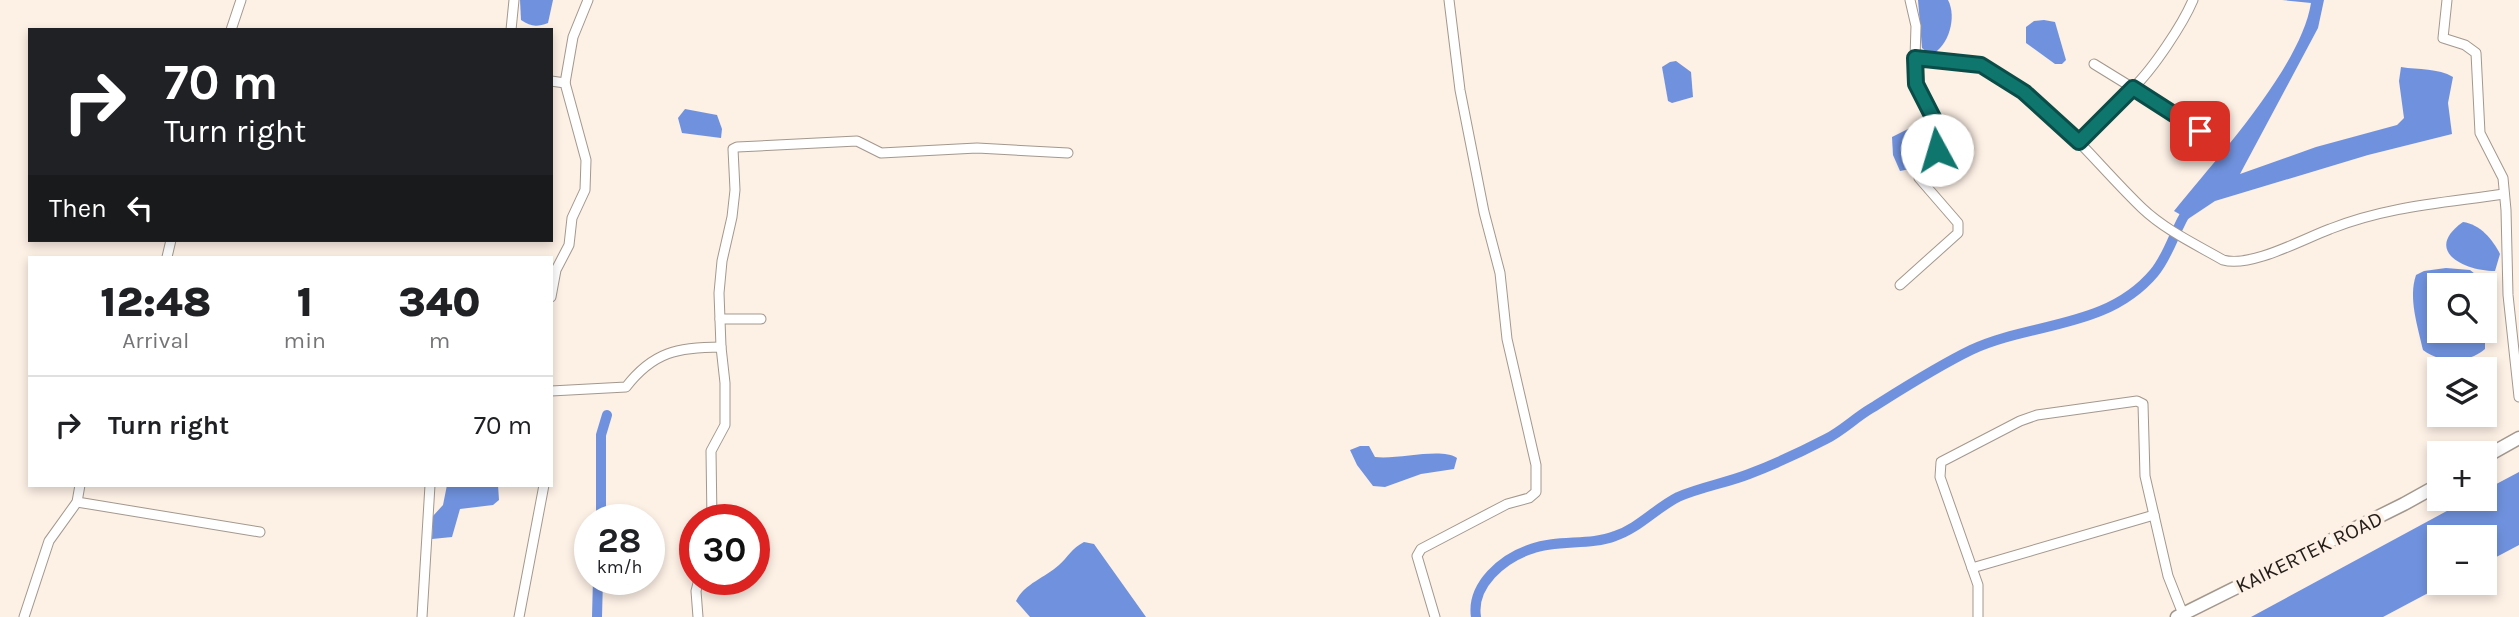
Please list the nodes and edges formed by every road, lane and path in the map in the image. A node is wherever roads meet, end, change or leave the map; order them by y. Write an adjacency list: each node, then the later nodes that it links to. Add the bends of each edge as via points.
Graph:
1 (241, 0): 8 (street)
2 (514, 0): 9 (street)
3 (588, 0): 13 (street, via 573,37)
4 (1449, 0): 43 (street, via 1460,90 1500,273 1510,352 1536,465 1536,492 1421,549 1417,556)
5 (1910, 0): 10 (street, via 1916,26)
6 (2193, 0): 14 (street, via 2186,17)
7 (2447, 0): 18 (street, via 2442,38 2476,53 2480,133 2498,166)
8 (232, 28)
9 (511, 28)
10 (1915, 58): 15 (street, via 1981,65 2024,92); 19 (street, via 1916,84 1941,133 1937,150 1919,178 1958,223 1958,233)
11 (2094, 64): 14 (street)
12 (553, 81): 13 (street)
13 (565, 83): 20 (street, via 586,160 585,190)
14 (2133, 88): 15 (street); 16 (street)
15 (2079, 142): 18 (street, via 2144,210 2233,263 2388,209)
16 (2217, 144)
17 (1068, 153): 21 (street, via 976,148 881,153 857,141 737,147 733,149 735,190 722,261)
18 (2504, 194): 25 (street)
19 (1900, 285)
20 (553, 286)
21 (720, 319): 22 (street); 23 (street)
22 (761, 319)
23 (721, 347): 24 (street, via 673,350 640,369 626,387); 33 (street, via 725,425 711,452)
24 (553, 391)
25 (2519, 397)
26 (2519, 438): 27 (main road)
27 (2497, 450)
28 (80, 487): 32 (street)
29 (430, 487): 40 (street)
30 (544, 487): 41 (street)
31 (2427, 491): 38 (main road, KAIKERTEK ROAD)
32 (77, 502): 35 (street); 39 (street, via 49,541)
33 (712, 504)
34 (2154, 515): 36 (street); 36 (street, via 2145,476 2141,401 2037,415 1941,462 1940,477); 38 (street)
35 (260, 532)
36 (1972, 568): 44 (street, via 1978,585)
37 (696, 595): 42 (street)
38 (2180, 616)
39 (24, 617)
40 (422, 617)
41 (519, 617)
42 (698, 617)
43 (1435, 617)
44 (1978, 617)

